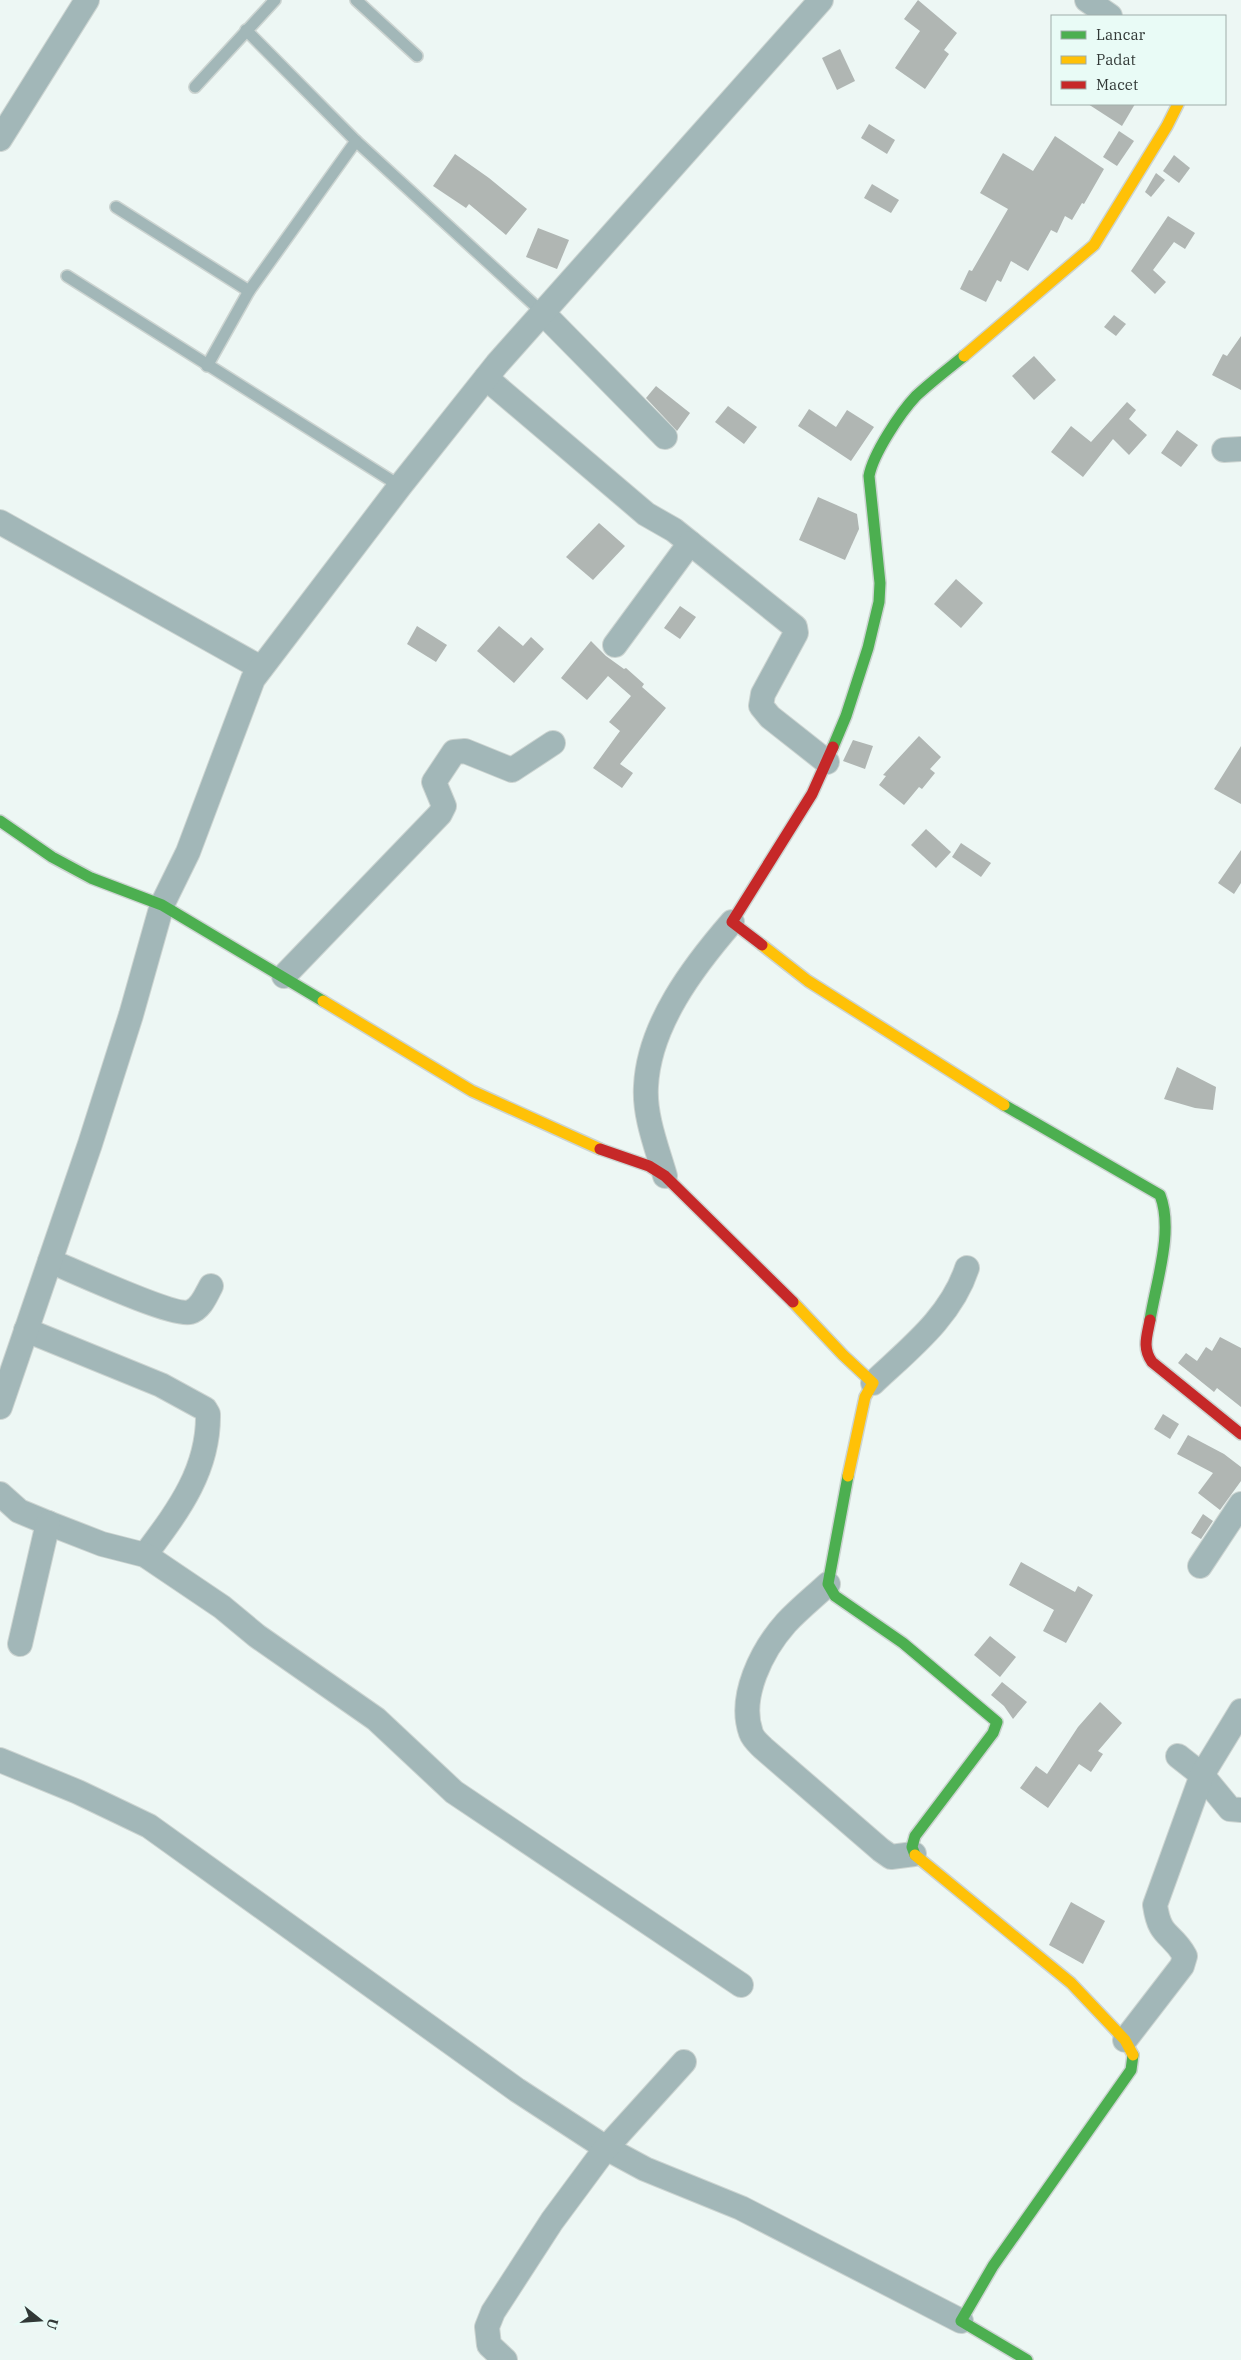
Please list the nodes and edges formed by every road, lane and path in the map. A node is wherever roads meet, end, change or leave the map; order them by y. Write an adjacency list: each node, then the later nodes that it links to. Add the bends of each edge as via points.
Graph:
1 (87, 0): 11 (street)
2 (275, 0): 7 (lane)
3 (356, 0): 8 (lane)
4 (821, 0): 16 (street)
5 (1087, 0): 6 (street)
6 (1109, 15)
7 (246, 30): 9 (lane); 12 (lane)
8 (416, 56)
9 (195, 87)
10 (1177, 105): 26 (street, via 1094,245 915,397 876,452 870,476 879,602 856,686)
11 (0, 139)
12 (356, 141): 15 (lane); 16 (lane)
13 (116, 207): 15 (lane)
14 (67, 276): 17 (lane)
15 (249, 291): 17 (lane)
16 (542, 312): 18 (street); 19 (street)
17 (207, 366): 20 (lane)
18 (486, 378): 20 (street); 22 (street, via 646,514)
19 (665, 437)
20 (400, 486): 24 (street)
21 (0, 522): 24 (street)
22 (690, 543): 23 (street); 26 (street, via 795,627 796,633 764,694 762,706 770,717)
23 (615, 645)
24 (261, 668): 28 (street, via 250,684 188,852)
25 (553, 743): 30 (street, via 512,770 465,751 454,752 434,782 444,806 440,814)
26 (827, 762): 29 (street, via 799,815)
27 (0, 822): 28 (street, via 52,857 91,878)
28 (162, 905): 30 (street); 32 (street, via 131,1015)
29 (732, 922): 31 (street, via 709,948 671,1007 648,1068 645,1088 651,1129); 38 (street, via 816,986 1027,1119 1160,1196 1165,1208 1166,1229 1146,1354)
30 (284, 976): 31 (street, via 472,1090 601,1149 649,1166)
31 (665, 1176): 36 (street)
32 (50, 1260): 34 (street, via 145,1302 188,1313 197,1310); 35 (street)
33 (966, 1268): 36 (street, via 961,1285 940,1317)
34 (211, 1286)
35 (26, 1330): 37 (street); 42 (street, via 161,1385 205,1409 208,1414 200,1468 169,1522)
36 (873, 1383): 44 (street, via 865,1397)
37 (0, 1407)
38 (1241, 1434)
39 (0, 1494): 41 (street, via 19,1511)
40 (1241, 1504): 43 (street)
41 (48, 1523): 42 (street, via 102,1544); 45 (street)
42 (145, 1555): 52 (street, via 376,1719 454,1792)
43 (1200, 1566)
44 (828, 1584): 51 (street, via 835,1596 903,1643 997,1722 993,1733 915,1836); 51 (street, via 786,1624 766,1651 751,1687 748,1712 751,1734 881,1850 892,1857)
45 (20, 1644)
46 (1241, 1711): 49 (street)
47 (1178, 1756): 49 (street)
48 (0, 1760): 55 (street, via 149,1826 517,2090)
49 (1202, 1775): 50 (street, via 1230,1808); 53 (street, via 1155,1905 1162,1932 1179,1945 1185,1956 1182,1966)
50 (1241, 1810)
51 (914, 1854): 53 (street, via 1071,1983)
52 (741, 1986)
53 (1125, 2040): 56 (street, via 1135,2057 1131,2070 993,2266)
54 (684, 2062): 55 (street)
55 (606, 2148): 56 (street, via 645,2169 741,2208); 57 (street, via 552,2221 493,2312 487,2327 489,2345)
56 (961, 2321): 58 (street)
57 (505, 2360)
58 (1027, 2360)

